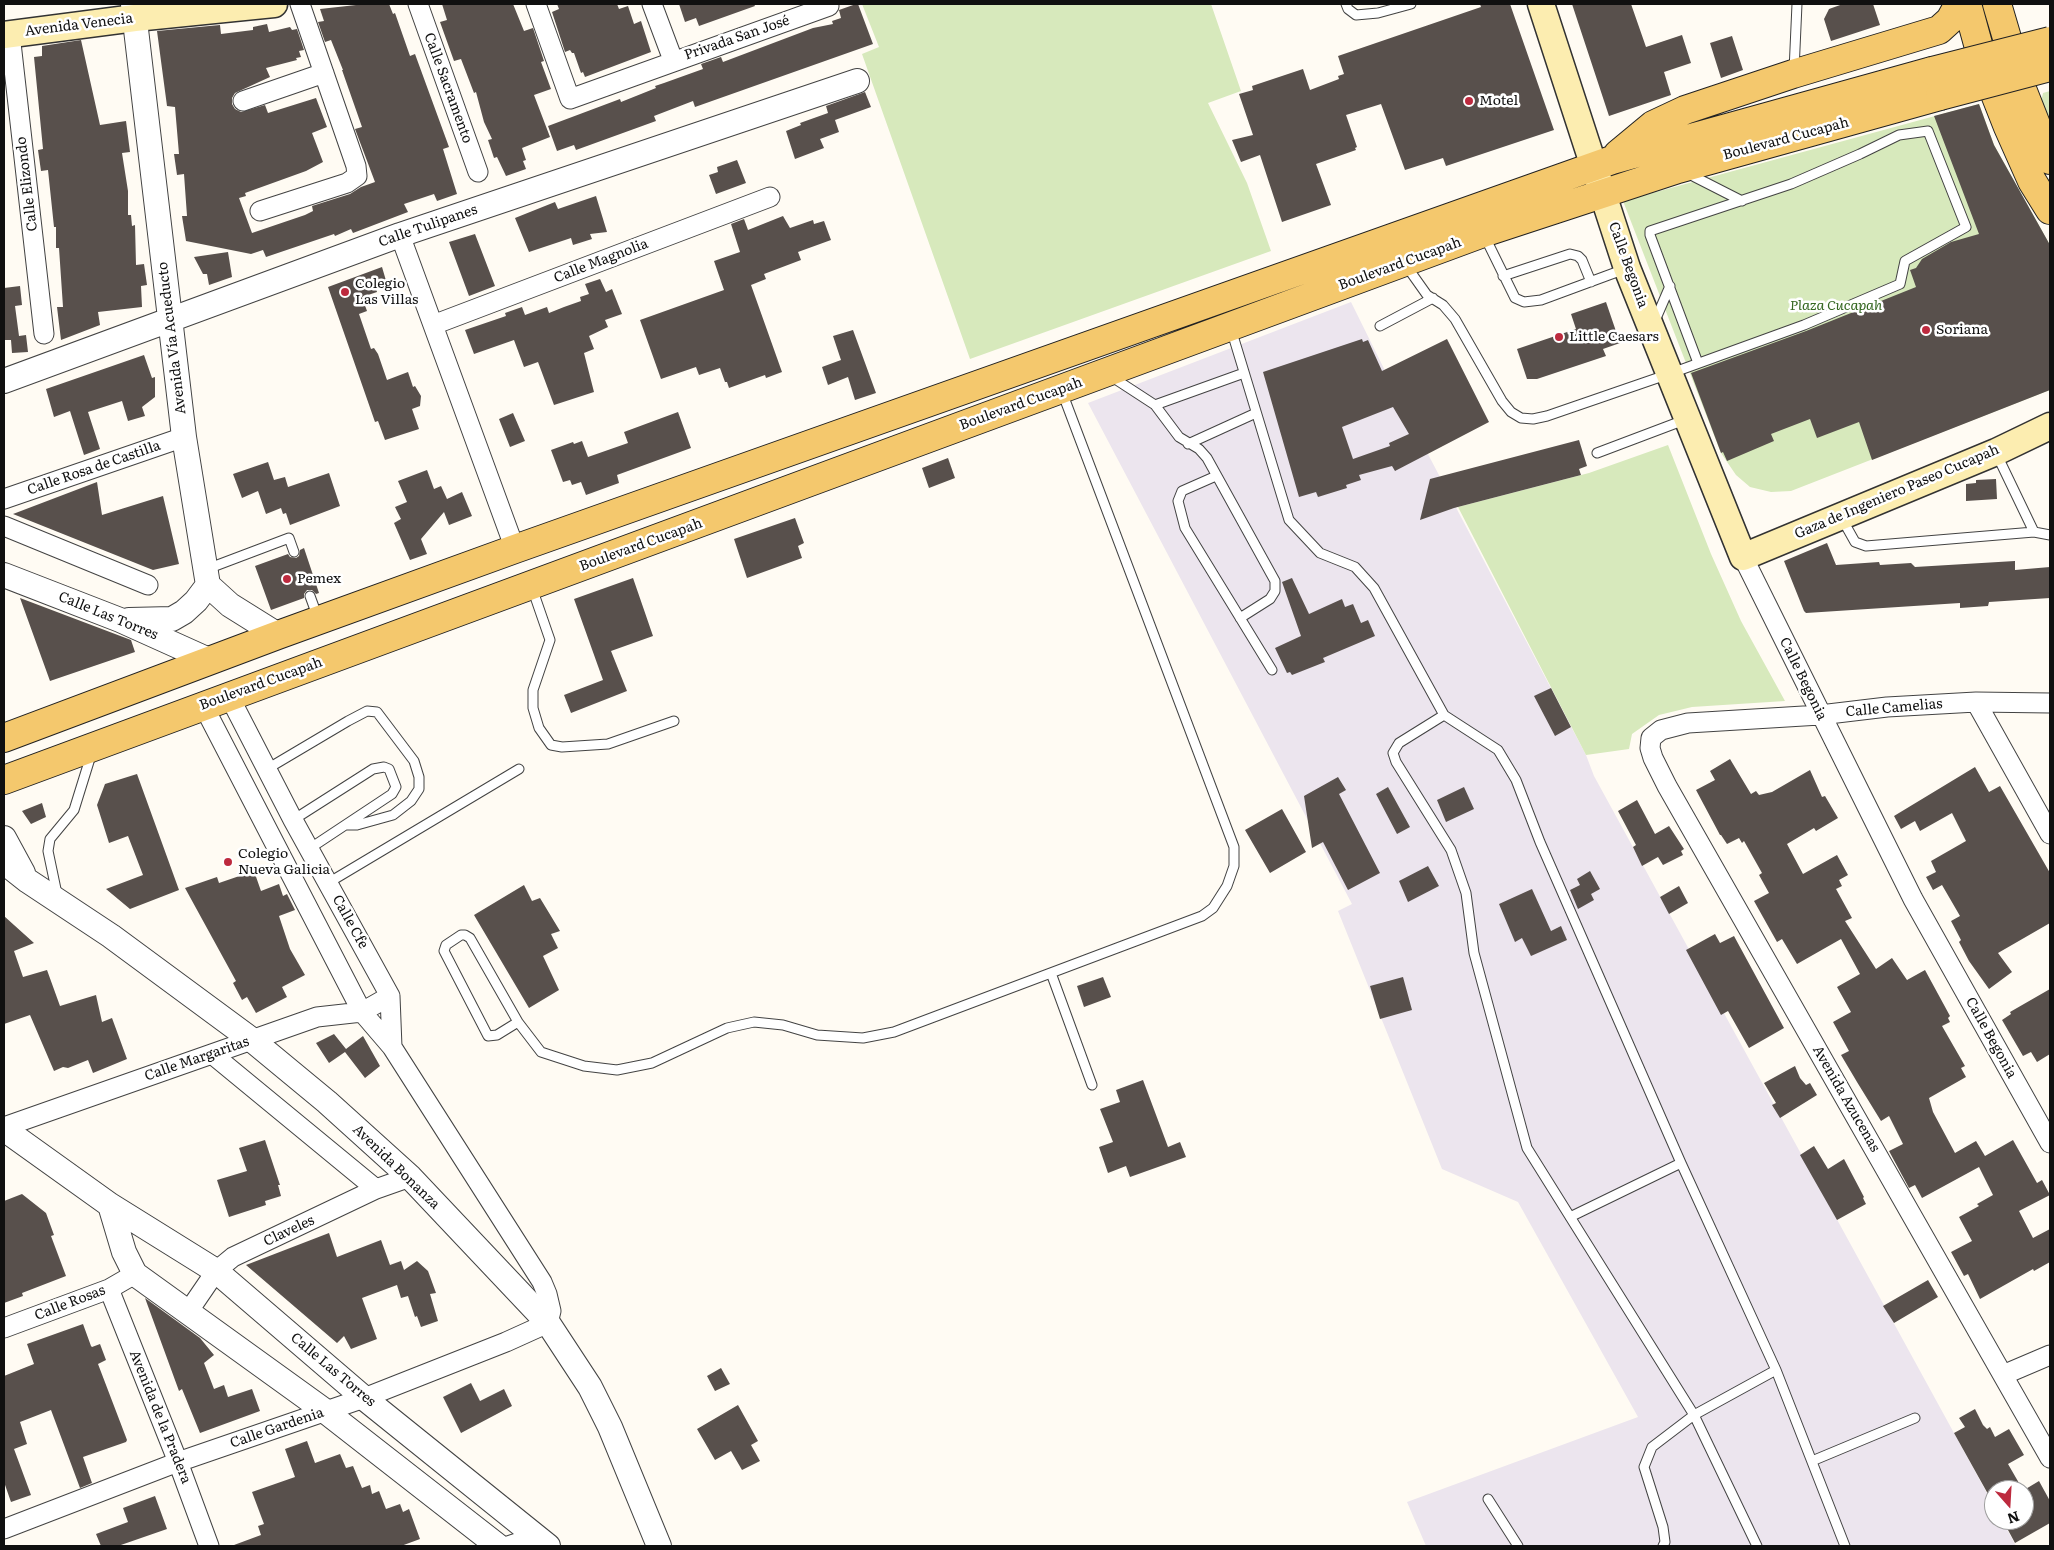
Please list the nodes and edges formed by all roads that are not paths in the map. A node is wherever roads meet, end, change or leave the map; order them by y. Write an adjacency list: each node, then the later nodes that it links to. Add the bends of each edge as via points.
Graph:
1 (274, 4): 14 (main road, Avenida Venecia)
2 (300, 4): 19 (street)
3 (418, 4): 28 (street, Calle Sacramento)
4 (536, 4): 17 (street, Privada San José, via 570,98)
5 (652, 4): 17 (street, Privada San José)
6 (1346, 4): 7 (lane, via 1356,15)
7 (1411, 4)
8 (1541, 4): 26 (main road, Calle Begonia)
9 (1797, 4): 20 (lane)
10 (1959, 4): 20 (main road, via 1950,20 1939,30)
11 (1967, 4): 32 (main road, via 1984,66 2008,127 2032,181)
12 (1997, 4): 25 (main road, via 2022,89)
13 (829, 6): 17 (street, Privada San José)
14 (134, 11): 15 (main road, Avenida Venecia); 42 (street, Avenida Vía Acueducto)
15 (7, 34): 47 (street, Calle Elizondo)
16 (2050, 41): 22 (main road, Boulevard Cucapah, bridge)
17 (672, 60)
18 (2050, 67): 22 (main road, Boulevard Cucapah, bridge)
19 (324, 72): 23 (street); 33 (street, via 357,176 347,183)
20 (1794, 74): 26 (main road, via 1684,110 1653,125)
21 (857, 81): 35 (street, Calle Tulipanes)
22 (1936, 83): 24 (main road, Boulevard Cucapah); 26 (main road, Boulevard Cucapah)
23 (242, 101)
24 (1895, 122): 27 (main road, Boulevard Cucapah); 31 (lane, via 1818,174); 48 (lane, via 1931,134 1966,227 1905,261 1900,284 1804,325)
25 (2050, 160)
26 (1603, 163): 29 (main road, Calle Begonia); 68 (main road, Boulevard Cucapah)
27 (1678, 168): 29 (main road, Boulevard Cucapah); 31 (lane)
28 (478, 172)
29 (1603, 192): 34 (main road, Boulevard Cucapah); 37 (main road, Calle Begonia)
30 (770, 198): 43 (street, Calle Magnolia)
31 (1742, 200): 40 (lane, via 1650,231)
32 (2050, 210)
33 (260, 211)
34 (1483, 233): 36 (main road, Boulevard Cucapah); 38 (lane)
35 (400, 235): 42 (street, Calle Tulipanes); 43 (street)
36 (1404, 262): 41 (lane, via 1418,284); 44 (main road, Boulevard Cucapah)
37 (1627, 268): 39 (lane); 46 (main road, Calle Begonia)
38 (1503, 276): 39 (lane, via 1515,298 1524,302 1541,300); 39 (lane, via 1570,254 1582,260)
39 (1591, 282)
40 (1670, 286): 46 (lane); 48 (lane)
41 (1433, 298): 45 (lane); 51 (lane, via 1443,304 1455,319 1502,401 1521,418 1547,416)
42 (170, 320): 52 (street, Calle Tulipanes); 58 (street, Avenida Vía Acueducto)
43 (433, 325): 68 (street)
44 (1230, 326): 49 (main road, Boulevard Cucapah); 50 (lane)
45 (1380, 326)
46 (1652, 327): 51 (main road, Calle Begonia)
47 (44, 334)
48 (1698, 363): 51 (lane)
49 (1106, 373): 53 (main road, Boulevard Cucapah); 54 (lane)
50 (1244, 373): 54 (lane); 55 (lane)
51 (1668, 374): 56 (main road, Calle Begonia)
52 (4, 382)
53 (1061, 389): 74 (main road, Boulevard Cucapah); 104 (lane, via 1234,847 1234,866 1214,908 1202,916)
54 (1155, 405): 59 (lane)
55 (1256, 413): 59 (lane); 84 (lane, via 1289,520 1320,553 1355,568 1374,588)
56 (1687, 419): 61 (lane); 70 (main road, Calle Begonia)
57 (2050, 426): 60 (main road, Gaza de Ingeniero Paseo Cucapah)
58 (184, 437): 63 (street, Calle Rosa de Castilla); 72 (street, Avenida Vía Acueducto)
59 (1188, 444): 62 (lane, via 1207,458)
60 (1996, 452): 64 (main road, Gaza de Ingeniero Paseo Cucapah); 66 (lane)
61 (1597, 453)
62 (1216, 476): 75 (lane, via 1275,581 1275,591 1270,599); 75 (lane, via 1182,491 1178,501 1189,536)
63 (4, 499)
64 (1840, 515): 66 (lane, via 1855,542 1866,546); 70 (main road, Gaza de Ingeniero Paseo Cucapah)
65 (4, 526): 73 (street)
66 (2034, 532): 67 (lane)
67 (2050, 535)
68 (515, 549): 77 (main road, Boulevard Cucapah, via 315,608)
69 (294, 552): 72 (lane, via 289,538)
70 (1743, 557): 85 (street, Calle Begonia)
71 (4, 575): 76 (street, Calle Las Torres)
72 (207, 577): 76 (street, via 196,601 172,618); 77 (street, via 230,605)
73 (148, 585)
74 (532, 585): 80 (main road, Boulevard Cucapah); 86 (lane, via 550,640 533,690 533,708 539,728 551,745 608,744)
75 (1240, 618): 79 (lane)
76 (120, 620): 78 (street, Calle Las Torres)
77 (278, 635): 78 (main road, Boulevard Cucapah)
78 (211, 660): 87 (main road, Boulevard Cucapah)
79 (1272, 670)
80 (229, 696): 83 (main road, Boulevard Cucapah); 89 (street, Calle Cfe)
81 (1976, 702): 82 (street, Calle Camelias); 85 (street, Calle Camelias); 97 (street)
82 (2050, 703)
83 (203, 705): 90 (main road, Boulevard Cucapah); 91 (street)
84 (1444, 715): 114 (lane, via 1498,750 1516,780); 118 (lane, via 1399,743 1393,753 1451,850 1466,893 1474,953 1527,1148)
85 (1820, 715): 88 (street, Calle Camelias, via 1688,723 1661,730); 113 (street, Calle Begonia, via 1913,899)
86 (674, 720)
87 (4, 738)
88 (1651, 738): 127 (street, Avenida Azucenas, via 1652,758 1667,786)
89 (252, 741): 91 (street); 93 (street, Calle Cfe)
90 (94, 747): 94 (main road, Boulevard Cucapah); 103 (lane, via 74,810 50,839 48,851)
91 (228, 754): 106 (street)
92 (519, 769): 102 (lane)
93 (267, 770): 95 (street, Calle Cfe); 96 (lane, via 348,721 367,712 377,712 414,761 419,789 411,801 393,814 357,825)
94 (4, 780)
95 (293, 820): 96 (lane, via 373,769 389,769 396,787 392,794); 99 (street, Calle Cfe)
96 (346, 825): 99 (lane)
97 (2050, 834)
98 (4, 838): 101 (street, Avenida Bonanza)
99 (309, 849): 102 (street, Calle Cfe)
100 (4, 862): 101 (street, Avenida Bonanza)
101 (28, 881): 103 (street, Avenida Bonanza)
102 (328, 883): 105 (street, Calle Cfe)
103 (59, 902): 108 (street, Avenida Bonanza, via 111,936)
104 (1051, 973): 107 (lane, via 894,1032 863,1038 817,1035 783,1025 754,1022 727,1028 652,1063 617,1070 584,1066 541,1052); 111 (lane)
105 (390, 996): 106 (street, Calle Margaritas); 109 (street, Calle Cfe)
106 (362, 1012): 108 (street, Calle Margaritas, via 316,1017); 109 (street)
107 (518, 1022): 107 (lane, via 497,1036 488,1036 444,951 446,945 461,935 470,938)
108 (252, 1040): 110 (street, Calle Margaritas); 115 (street, Avenida Bonanza, via 328,1102)
109 (392, 1047): 123 (street, via 542,1282 550,1311)
110 (212, 1054): 112 (street, Calle Margaritas); 116 (street)
111 (1092, 1085)
112 (4, 1128): 117 (street, Calle Las Torres)
113 (2050, 1143)
114 (1681, 1163): 118 (lane); 126 (lane)
115 (410, 1177): 116 (street, Claveles); 123 (street, Avenida Bonanza)
116 (376, 1189): 119 (street, Claveles, via 233,1257)
117 (110, 1206): 119 (street, Calle Las Torres); 120 (street, via 124,1252)
118 (1570, 1217): 130 (lane)
119 (216, 1271): 122 (street, Claveles); 128 (street, Calle Las Torres)
120 (136, 1274): 121 (street, Calle Rosas); 122 (street)
121 (108, 1288): 124 (street, Calle Rosas); 134 (street, Avenida de la Pradera)
122 (188, 1312): 129 (street)
123 (548, 1323): 128 (street, Calle Gardenia); 141 (street, Avenida Bonanza, via 590,1386 610,1426)
124 (4, 1328)
125 (2050, 1355): 127 (street)
126 (1776, 1370): 130 (lane); 133 (lane)
127 (2004, 1375): 132 (street, Avenida Azucenas)
128 (364, 1398): 129 (street, Calle Gardenia); 137 (street, Calle Las Torres)
129 (325, 1411): 134 (street, Calle Gardenia); 139 (street)
130 (1694, 1415): 143 (lane, via 1652,1447 1644,1467 1663,1527); 144 (lane)
131 (1915, 1418): 133 (lane)
132 (2050, 1458)
133 (1812, 1461): 145 (lane)
134 (178, 1462): 136 (street, Calle Gardenia); 138 (street, Avenida de la Pradera)
135 (1488, 1499): 142 (lane)
136 (4, 1529)
137 (542, 1541): 140 (street)
138 (209, 1546)
139 (498, 1546)
140 (508, 1546)
141 (659, 1546)
142 (1518, 1546)
143 (1663, 1546)
144 (1757, 1546)
145 (1845, 1546)

